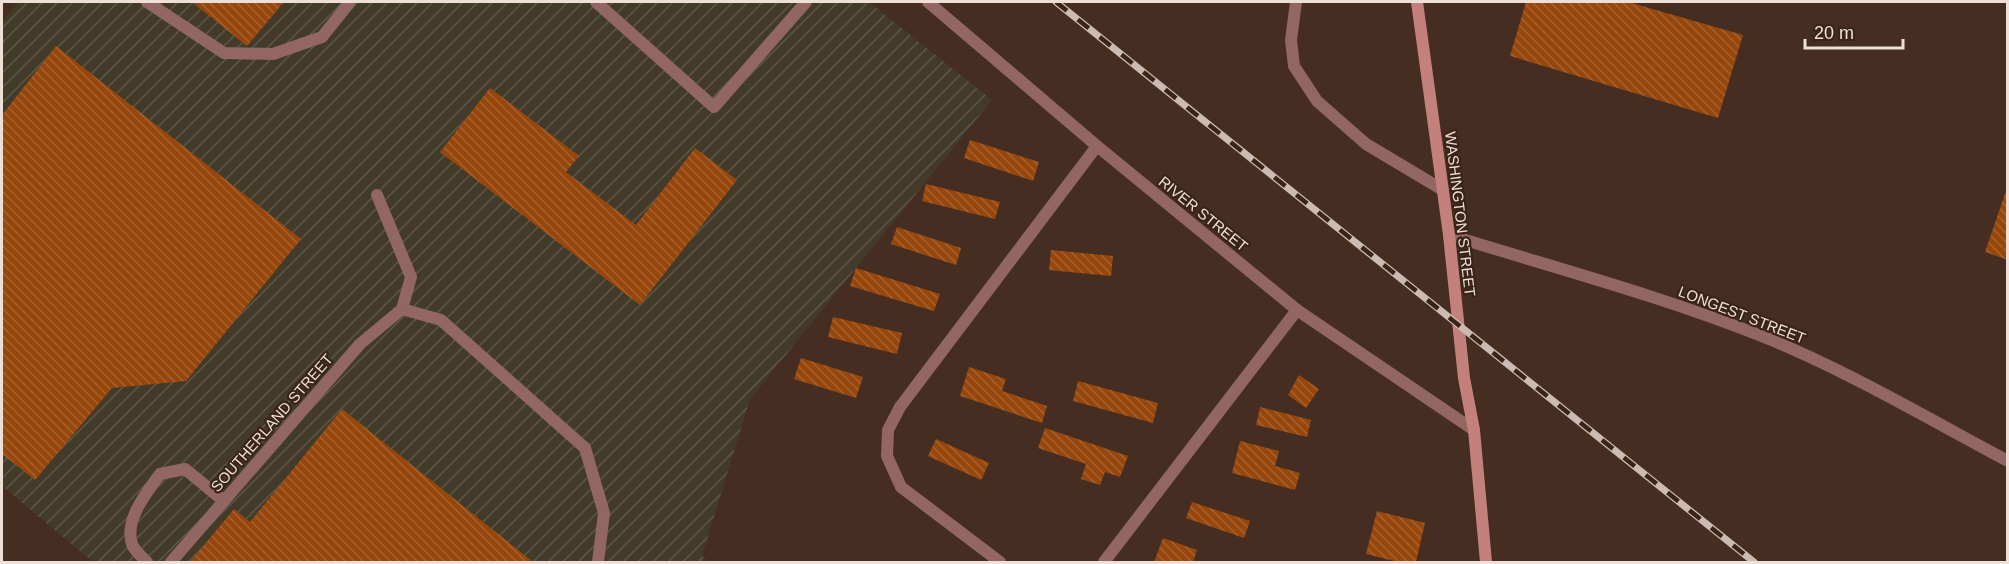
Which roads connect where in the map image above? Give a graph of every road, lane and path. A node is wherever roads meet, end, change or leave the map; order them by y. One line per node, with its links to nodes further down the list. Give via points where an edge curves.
1 (147, 2): 2 (street, via 224,53 273,54 322,37)
2 (350, 2)
3 (596, 2): 4 (street, via 714,107)
4 (806, 2)
5 (928, 2): 8 (street, RIVER STREET)
6 (1296, 2): 9 (street, via 1291,40 1294,66 1317,101 1366,144)
7 (1417, 2): 9 (street, WASHINGTON STREET)
8 (1097, 146): 13 (street, RIVER STREET); 20 (street, via 903,402 888,430 887,456 901,487)
9 (1443, 190): 11 (street, WASHINGTON STREET)
10 (377, 195): 12 (street, via 411,277)
11 (1449, 235): 14 (street, WASHINGTON STREET, via 1464,378); 15 (street, LONGEST STREET, via 1692,309 1771,340 1849,376)
12 (402, 309): 16 (street, SOUTHERLAND STREET, via 360,344); 19 (street, via 441,320 585,448 604,513)
13 (1297, 310): 14 (street, RIVER STREET); 21 (street)
14 (1474, 430): 22 (street, WASHINGTON STREET)
15 (2007, 461)
16 (224, 501): 17 (street, via 185,469 160,474 142,499 129,529 132,545); 18 (street, SOUTHERLAND STREET)
17 (147, 562)
18 (171, 562)
19 (598, 562)
20 (1000, 562)
21 (1104, 562)
22 (1486, 562)

